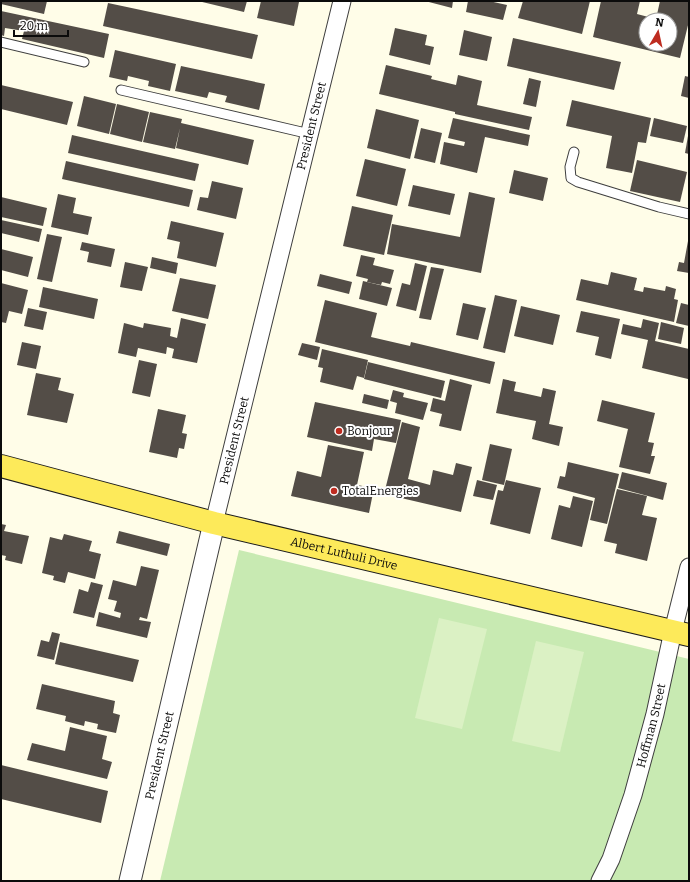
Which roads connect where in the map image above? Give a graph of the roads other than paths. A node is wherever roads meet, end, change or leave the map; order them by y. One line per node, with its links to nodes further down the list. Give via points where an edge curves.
1 (342, 1): 5 (street, President Street)
2 (1, 42): 3 (lane)
3 (84, 62)
4 (121, 90): 5 (lane)
5 (310, 134): 9 (street, President Street)
6 (574, 152): 7 (lane, via 570,167 571,178 578,182)
7 (689, 214)
8 (1, 466): 9 (main road, Albert Luthuli Drive)
9 (214, 523): 11 (main road, Albert Luthuli Drive); 12 (street, President Street)
10 (689, 567): 11 (street, Hoffman Street)
11 (681, 633): 13 (street, Hoffman Street, via 632,795 611,859)
12 (130, 881)
13 (600, 881)

